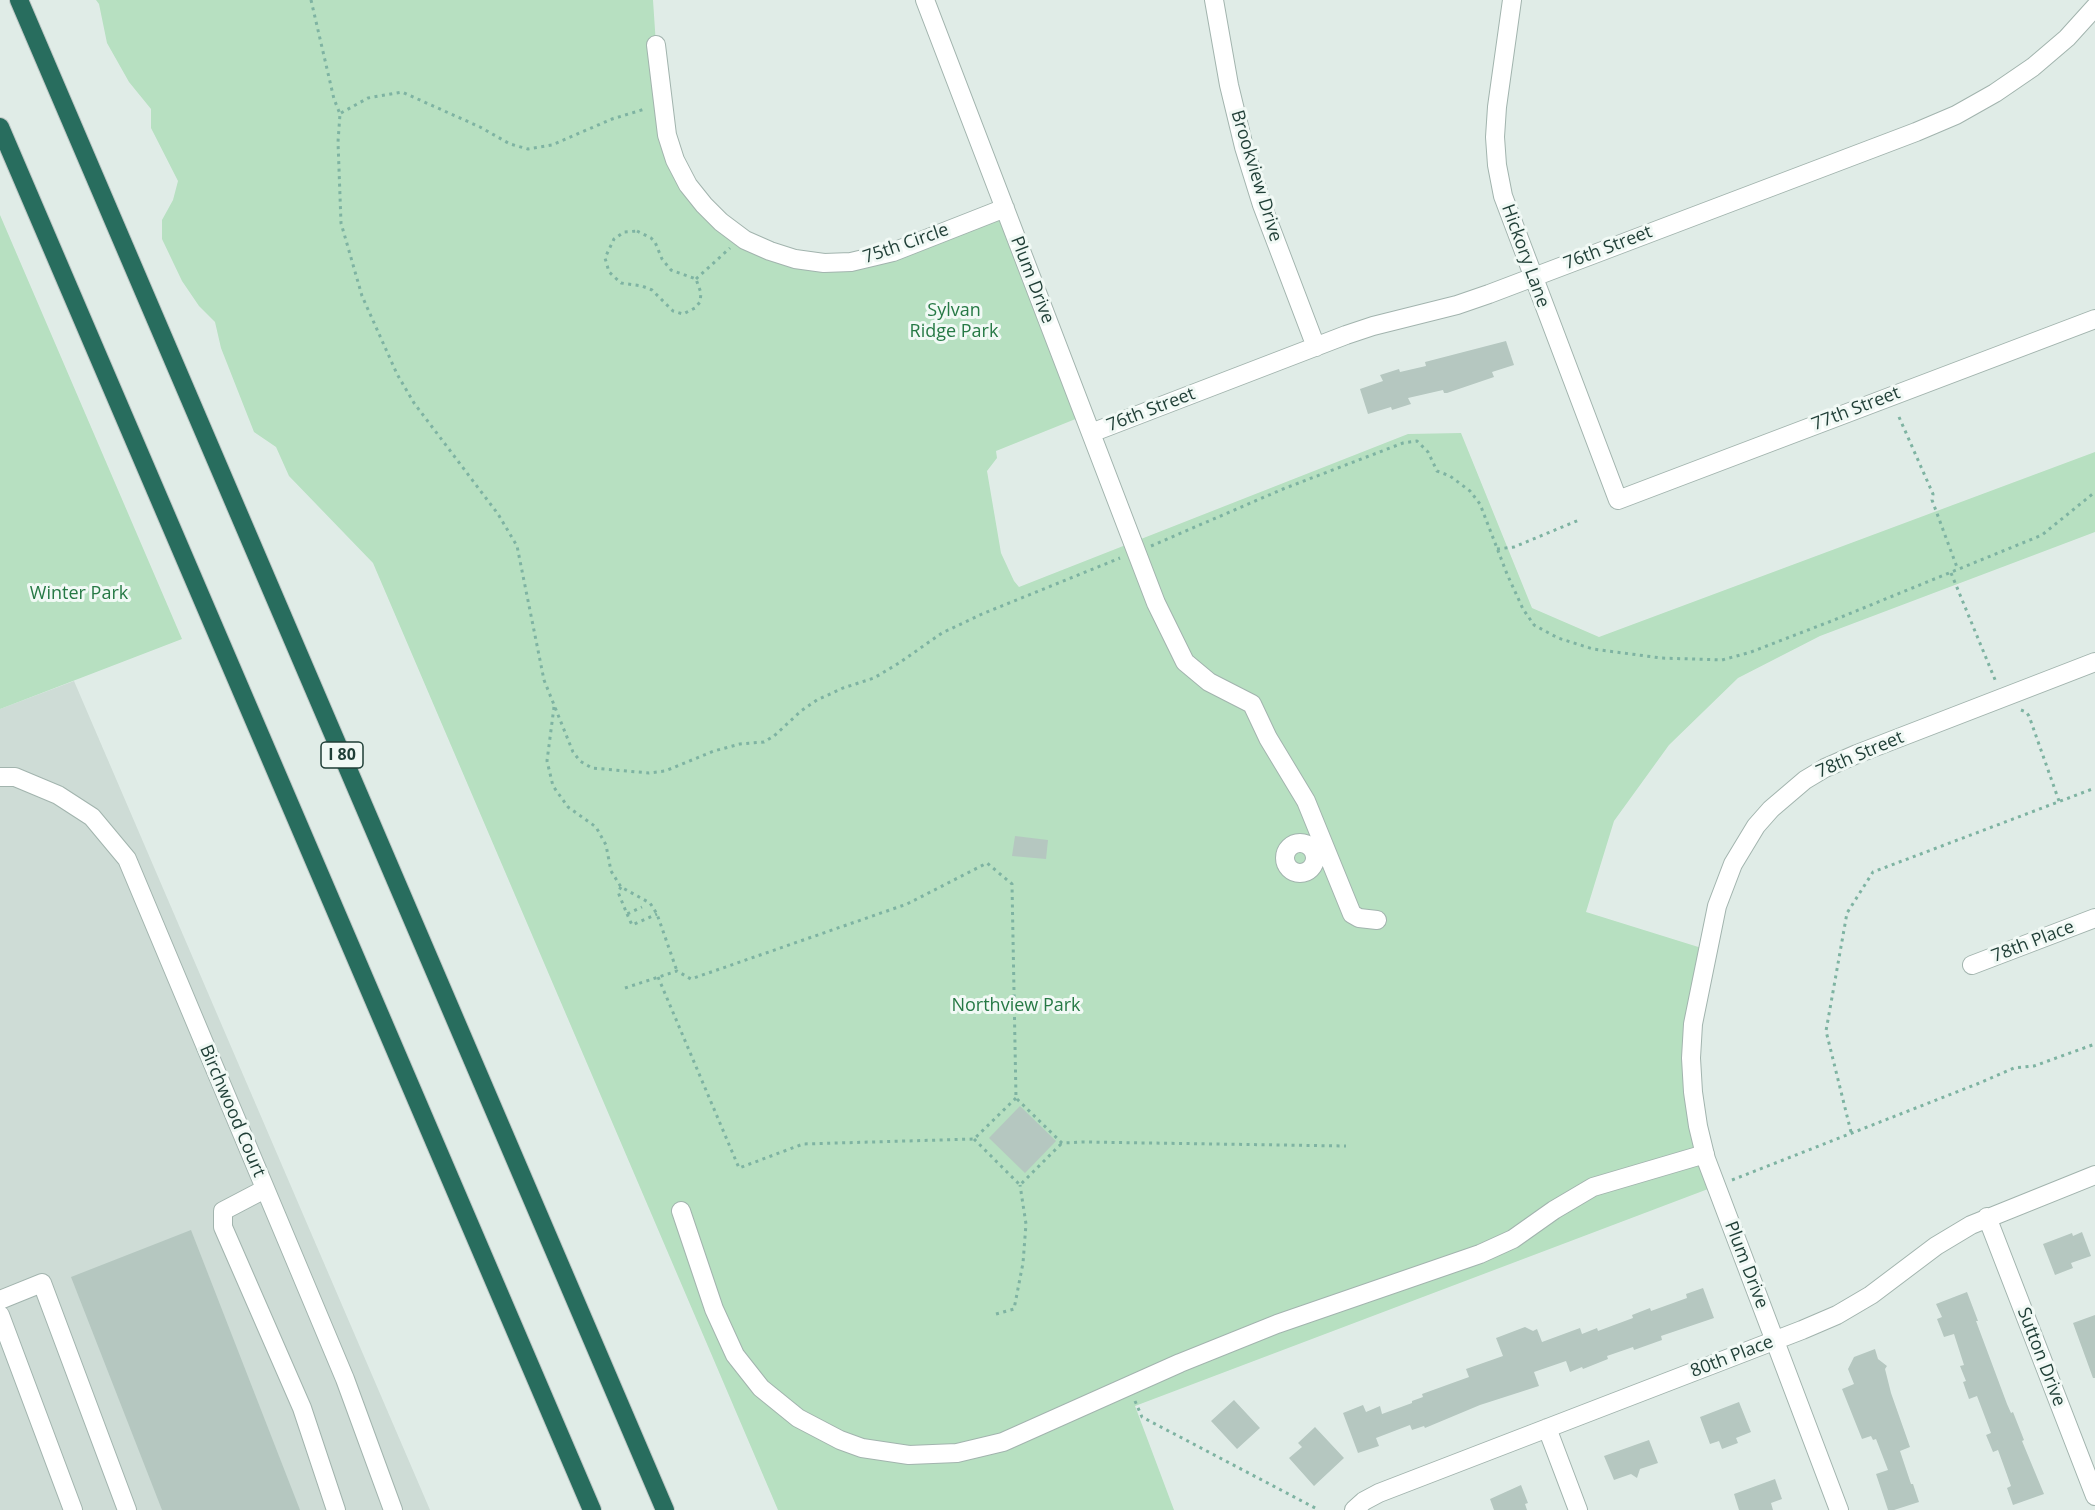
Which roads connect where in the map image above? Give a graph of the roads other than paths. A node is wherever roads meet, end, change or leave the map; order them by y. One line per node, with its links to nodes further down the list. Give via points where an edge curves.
1 (19, 0): 34 (highway, I 80)
2 (925, 0): 8 (street, Plum Drive)
3 (1214, 0): 11 (street, Brookview Drive, via 1244,147)
4 (1512, 0): 9 (street, Hickory Lane, via 1497,106 1497,165 1503,196)
5 (2095, 7): 9 (street, 76th Street, via 2067,38 2032,67 1956,115)
6 (656, 45): 8 (street, 75th Circle, via 667,135 688,185 721,222 770,251 824,263 851,262 893,252)
7 (0, 127): 33 (highway)
8 (1005, 208): 12 (street, Plum Drive)
9 (1533, 277): 11 (street, 76th Street, via 1456,305 1373,326); 13 (street, Hickory Lane)
10 (2095, 319): 13 (street, 77th Street)
11 (1316, 347): 12 (street, 76th Street)
12 (1091, 433): 17 (street, Plum Drive, via 1156,603 1185,662 1209,682 1252,704 1306,801 1319,851 1352,914)
13 (1618, 500)
14 (2095, 662): 19 (street, 78th Street, via 1825,768 1797,787 1756,826 1733,864 1717,906 1693,1024 1693,1092)
15 (0, 777): 21 (street, Birchwood Court, via 15,777 66,800 92,817 127,859)
16 (2095, 918): 18 (street, 78th Place)
17 (1377, 920)
18 (1972, 965)
19 (1705, 1154): 22 (street, via 1593,1186 1513,1239 1480,1254 1277,1324 1003,1442 957,1454 909,1455 862,1448 798,1418 761,1388 735,1355 714,1309); 26 (street, Plum Drive)
20 (2095, 1175): 23 (street, 80th Place)
21 (265, 1189): 31 (street, via 223,1211 223,1227 302,1408); 32 (street, Birchwood Court, via 345,1379)
22 (681, 1212)
23 (1988, 1217): 26 (street, 80th Place, via 1936,1246 1871,1295 1837,1315); 28 (street, Sutton Drive)
24 (0, 1300): 30 (street, via 42,1283)
25 (0, 1315): 29 (street)
26 (1775, 1341): 27 (street, 80th Place); 37 (street, Plum Drive)
27 (1547, 1428): 35 (street, 80th Place, via 1379,1492); 36 (street)
28 (2095, 1496)
29 (73, 1510)
30 (127, 1510)
31 (336, 1510)
32 (393, 1510)
33 (592, 1510)
34 (665, 1510)
35 (1354, 1510)
36 (1578, 1510)
37 (1839, 1510)

